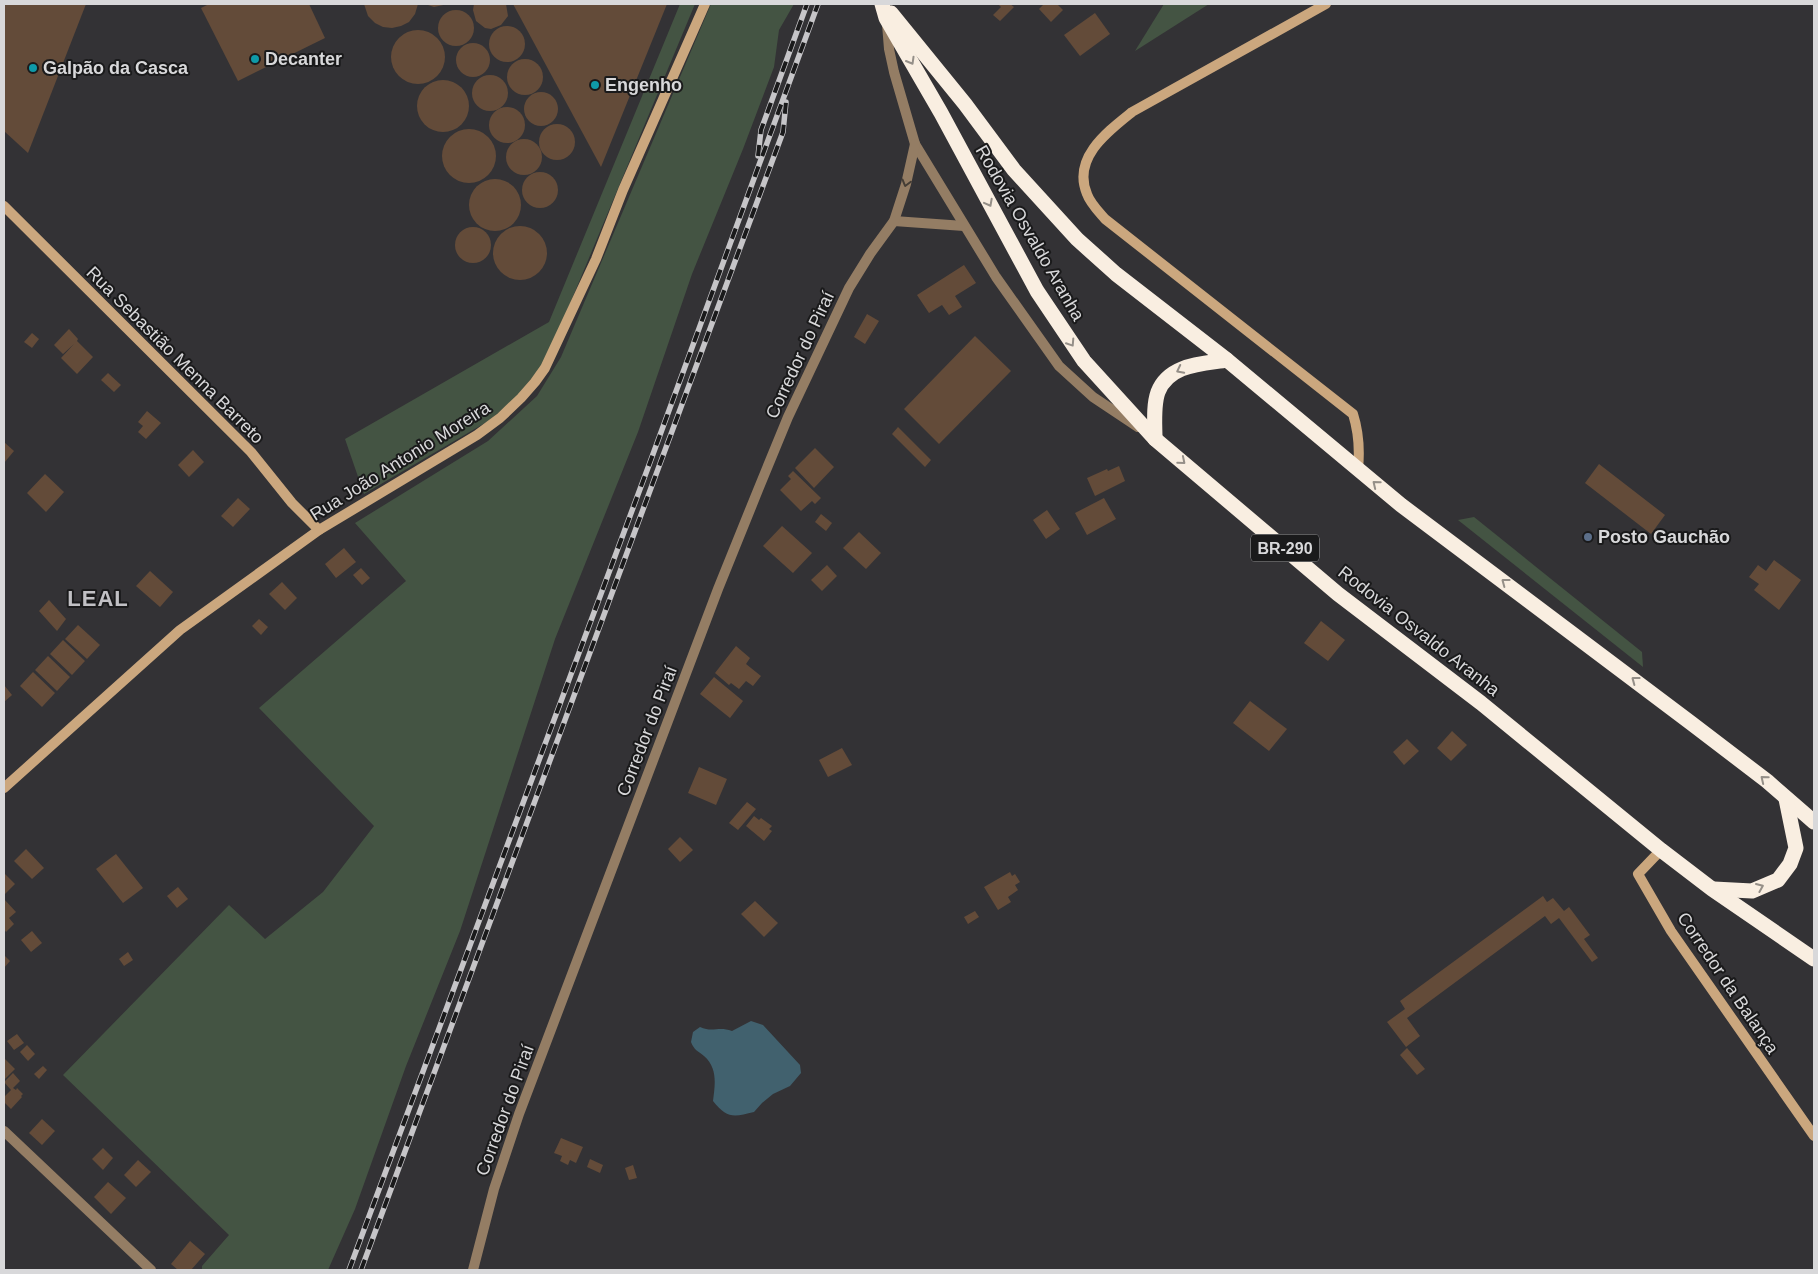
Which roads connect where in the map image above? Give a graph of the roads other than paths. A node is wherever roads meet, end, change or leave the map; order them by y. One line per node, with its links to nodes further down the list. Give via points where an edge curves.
1 (705, 4): 11 (main road, Rua João Antonio Moreira, via 596,259 555,349 535,382 500,418 477,435)
2 (1326, 4): 10 (main road, via 1132,112 1109,130 1090,152 1082,173 1087,195 1105,219 1353,414 1360,448)
3 (884, 9): 4 (street, via 891,57); 8 (highway, Rodovia Osvaldo Aranha, via 905,28 1014,170 1077,238 1116,274); 9 (highway, Rodovia Osvaldo Aranha / BR-290, one-way to 9, via 1037,290 1084,362)
4 (915, 144): 6 (street, Corredor do Piraí, one-way to 6); 7 (street)
5 (4, 206): 11 (main road, Rua Sebastião Menna Barreto, via 251,452 292,503)
6 (894, 221): 7 (street); 21 (street, Corredor do Piraí, via 849,288 788,417 736,544 519,1114)
7 (964, 226): 9 (street, via 1059,366 1093,397)
8 (1227, 360): 9 (highway, one-way to 9, via 1187,366 1167,377 1158,393); 10 (highway, Rodovia Osvaldo Aranha)
9 (1155, 439): 15 (highway, Rodovia Osvaldo Aranha / BR-290, one-way to 15, via 1338,594 1481,703)
10 (1358, 469): 13 (highway, Rodovia Osvaldo Aranha, one-way to 10, via 1767,781 1401,505)
11 (319, 530): 12 (main road, Rua João Antonio Moreira, via 180,630)
12 (4, 788)
13 (1786, 799): 14 (highway, Rodovia Osvaldo Aranha); 16 (highway, one-way to 13, via 1752,891 1778,880 1790,864 1796,848)
14 (1814, 822)
15 (1661, 850): 16 (highway, Rodovia Osvaldo Aranha / BR-290); 19 (main road, Corredor da Balança, via 1638,874 1671,931)
16 (1712, 889): 17 (highway, Rodovia Osvaldo Aranha / BR-290)
17 (1814, 959)
18 (4, 1131): 20 (street)
19 (1814, 1136)
20 (151, 1270)
21 (472, 1270)

